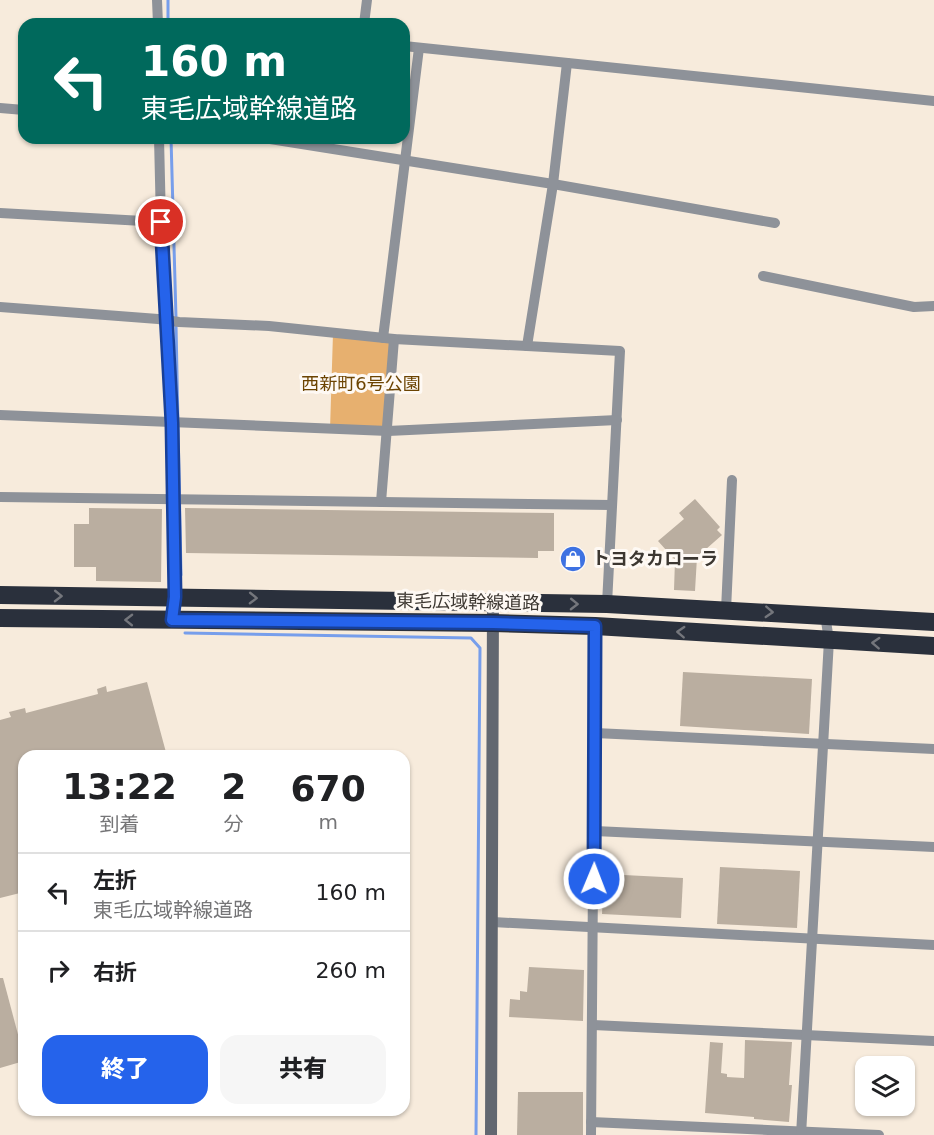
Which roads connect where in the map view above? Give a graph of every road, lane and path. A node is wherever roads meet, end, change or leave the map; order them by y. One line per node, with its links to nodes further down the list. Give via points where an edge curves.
1 (157, 0): 3 (street)
2 (367, 0): 4 (street)
3 (158, 18)
4 (365, 18)
5 (410, 47): 6 (street)
6 (419, 48): 7 (street); 11 (street)
7 (567, 63): 8 (street); 16 (street)
8 (934, 100)
9 (0, 108): 10 (street)
10 (18, 110)
11 (410, 120)
12 (159, 144): 18 (street)
13 (302, 144): 15 (street)
14 (407, 144): 15 (street)
15 (405, 160): 16 (street); 24 (street)
16 (553, 184): 19 (street); 25 (street)
17 (0, 213): 18 (street)
18 (161, 222): 23 (street)
19 (775, 223)
20 (763, 276): 21 (street, via 914,307)
21 (934, 306)
22 (0, 307): 23 (street)
23 (168, 320): 24 (street); 28 (street)
24 (389, 339): 25 (street); 29 (street)
25 (527, 346): 27 (street, via 620,351)
26 (0, 415): 28 (street)
27 (617, 420): 29 (street); 34 (street)
28 (172, 423): 29 (street); 32 (street)
29 (388, 430): 33 (street)
30 (732, 480): 39 (street)
31 (0, 497): 32 (street)
32 (173, 501): 33 (street); 36 (street)
33 (381, 502): 34 (street)
34 (612, 505): 38 (street)
35 (0, 596): 36 (highway, 東毛広域幹線道路, one-way to 36)
36 (175, 597): 37 (highway, 東毛広域幹線道路, one-way to 37); 42 (street)
37 (493, 602): 38 (highway, 東毛広域幹線道路, one-way to 38); 44 (street)
38 (607, 604): 39 (highway, 東毛広域幹線道路)
39 (726, 610): 40 (highway, 東毛広域幹線道路, one-way to 40)
40 (825, 615): 43 (highway, 東毛広域幹線道路); 46 (street)
41 (0, 618): 42 (highway, 東毛広域幹線道路, one-way to 41)
42 (172, 620): 44 (highway, 東毛広域幹線道路)
43 (934, 622)
44 (493, 623): 45 (highway, 東毛広域幹線道路); 54 (street)
45 (595, 626): 46 (highway, 東毛広域幹線道路, one-way to 45); 48 (street)
46 (828, 640): 47 (highway, 東毛広域幹線道路, one-way to 46); 49 (street)
47 (934, 646)
48 (595, 734): 49 (street); 51 (street)
49 (823, 743): 50 (street); 52 (street)
50 (934, 748)
51 (595, 831): 52 (street); 55 (street)
52 (817, 841): 53 (street); 56 (street)
53 (934, 847)
54 (493, 922): 55 (street); 63 (street)
55 (594, 927): 56 (street); 58 (street)
56 (812, 938): 57 (street); 59 (street)
57 (934, 945)
58 (592, 1025): 59 (street); 61 (street)
59 (806, 1035): 60 (street); 62 (street)
60 (934, 1041)
61 (591, 1122): 62 (street); 64 (street)
62 (801, 1133): 65 (street)
63 (491, 1135)
64 (591, 1135)
65 (879, 1135)

